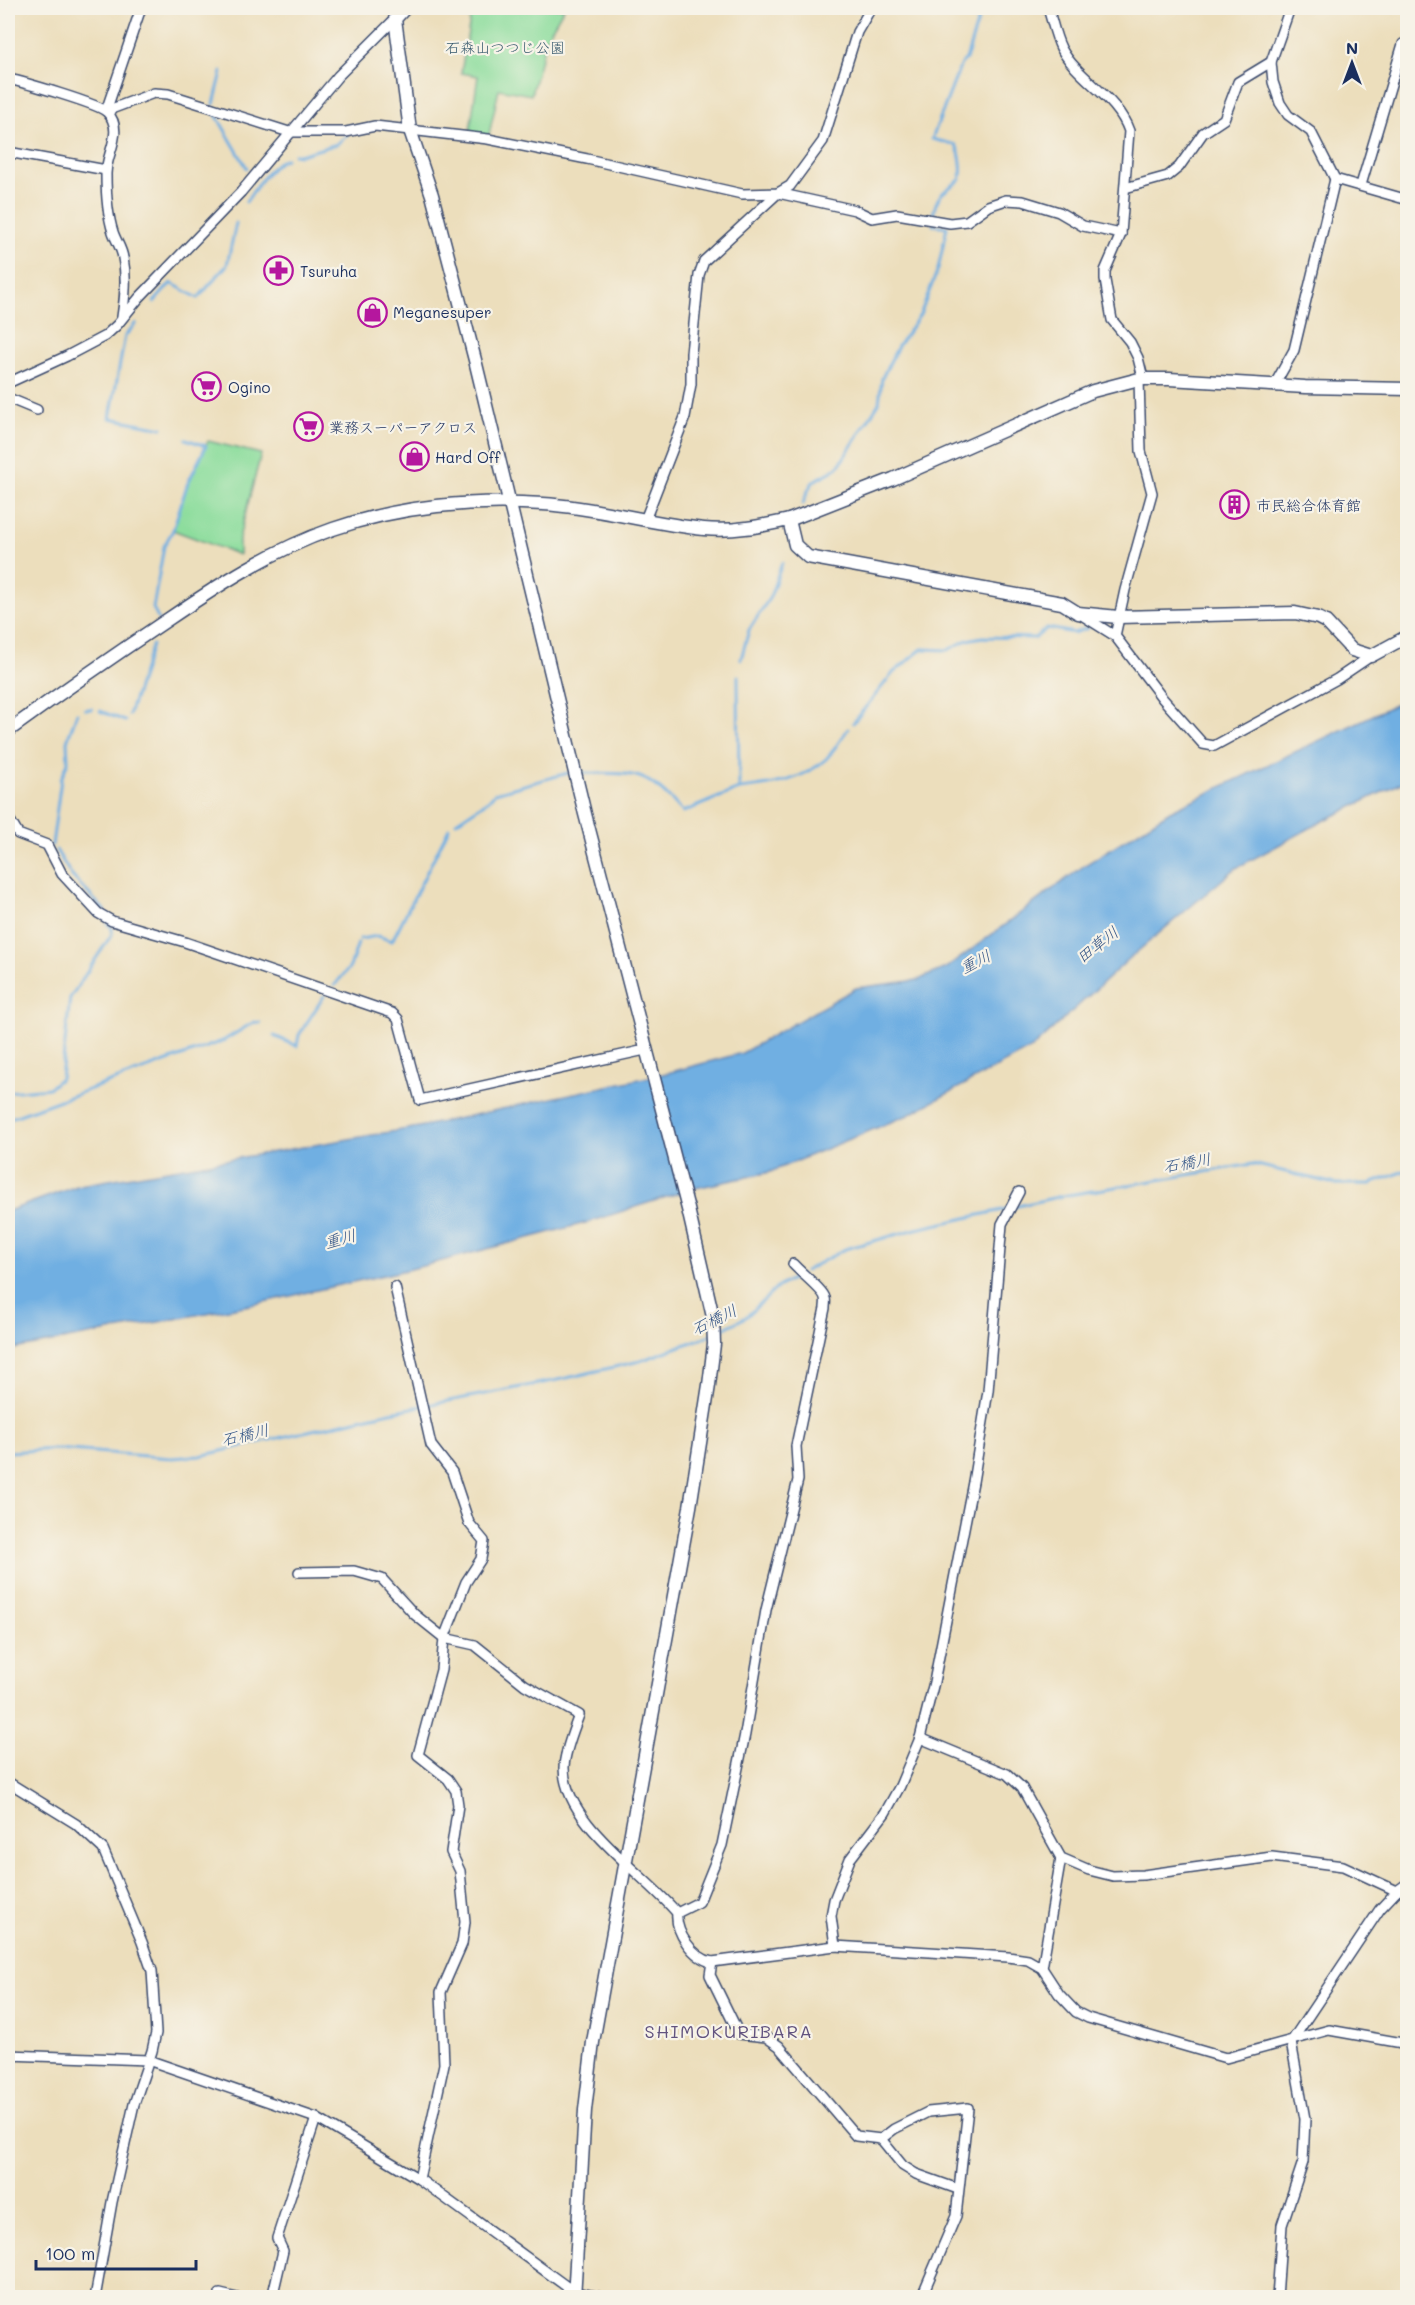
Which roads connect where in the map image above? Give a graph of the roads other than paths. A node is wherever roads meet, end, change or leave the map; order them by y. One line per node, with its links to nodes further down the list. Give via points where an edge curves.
1 (141, 8): 10 (street)
2 (405, 8): 6 (street)
3 (871, 8): 18 (street, via 857,32 823,141 790,186)
4 (1048, 8): 17 (street, via 1061,48 1124,116 1129,131)
5 (1290, 8): 8 (street)
6 (395, 19): 11 (street); 12 (street)
7 (1407, 45): 16 (street, via 1403,44)
8 (1271, 62): 15 (street, via 1280,103 1288,115 1311,132); 17 (street, via 1238,82 1224,119 1203,133 1179,167 1168,176)
9 (8, 79): 10 (street)
10 (106, 111): 12 (street, via 154,93 168,94); 14 (street, via 115,133)
11 (410, 130): 12 (street, via 375,126 346,132); 18 (street, via 488,139 741,194); 28 (street, via 432,195)
12 (289, 132): 21 (street, via 241,192)
13 (8, 152): 14 (street)
14 (106, 170): 21 (street, via 106,208 123,255 126,281)
15 (1335, 179): 16 (street); 24 (street, via 1294,350)
16 (1360, 185): 19 (street)
17 (1125, 188): 20 (street)
18 (778, 193): 20 (street, via 855,210 872,218 897,214 950,223 967,221 988,206 1006,200 1023,201 1059,212 1083,226); 29 (street, via 704,261 699,275 685,417)
19 (1407, 200)
20 (1121, 234): 22 (street, via 1105,280 1112,320 1138,358 1142,374)
21 (121, 319): 23 (street, via 105,336)
22 (1139, 379): 24 (street); 30 (street, via 1093,390 893,480); 32 (street, via 1141,451 1152,493)
23 (8, 383)
24 (1275, 384): 25 (street)
25 (1407, 389)
26 (8, 398): 27 (street)
27 (37, 410)
28 (509, 504): 29 (street, via 552,505); 36 (street, via 442,506 392,513 332,529 279,551 236,574 126,647); 38 (street)
29 (645, 520): 30 (street, via 706,530)
30 (789, 520): 31 (street, via 795,545 808,557 1062,603)
31 (1078, 613): 32 (street); 33 (street)
32 (1118, 616): 33 (street); 35 (street, via 1295,614 1326,622 1352,650)
33 (1115, 636): 35 (street, via 1203,744 1214,746 1337,679)
34 (1407, 636): 35 (street)
35 (1371, 656)
36 (8, 731)
37 (8, 817): 38 (street, via 18,834 47,845 62,874 98,913 112,921 392,1013 398,1018 420,1100)
38 (645, 1050): 47 (street, via 688,1209 713,1317 714,1344 690,1507)
39 (1018, 1192): 44 (street, via 1002,1224 987,1391 973,1482)
40 (793, 1264): 50 (street, via 825,1298 796,1446 798,1480 766,1610 722,1845 699,1902)
41 (395, 1287): 43 (street, via 431,1445 452,1472 469,1523 484,1541 481,1559 466,1582)
42 (299, 1572): 43 (street, via 354,1570 382,1579 414,1614)
43 (444, 1638): 47 (street, via 475,1645 525,1685 579,1714 564,1766 568,1792 585,1821); 60 (street, via 441,1670 418,1755 448,1779 456,1791 458,1805 451,1852 460,1870 465,1922 462,1944 441,1992 444,2064)
44 (920, 1738): 46 (street, via 1006,1774 1022,1788); 51 (street, via 885,1814 850,1859 832,1908)
45 (8, 1782): 57 (street, via 76,1824 103,1848 152,1971 156,2033)
46 (1061, 1858): 49 (street, via 1113,1876 1272,1857 1343,1866); 53 (street)
47 (626, 1864): 50 (street); 62 (street, via 593,2042)
48 (1407, 1884): 49 (street)
49 (1396, 1890): 54 (street)
50 (677, 1913): 52 (street, via 681,1936 704,1960)
51 (835, 1946): 52 (street); 53 (street, via 1008,1957 1028,1960)
52 (712, 1962): 59 (street, via 710,1975 739,2034 766,2037 779,2046 856,2136)
53 (1042, 1968): 54 (street, via 1059,1994 1076,2012 1088,2018 1226,2058)
54 (1291, 2042): 55 (street, via 1329,2030); 69 (street, via 1305,2119 1303,2162 1282,2225)
55 (1407, 2044)
56 (8, 2055): 57 (street)
57 (148, 2060): 58 (street); 63 (street, via 134,2103)
58 (316, 2118): 60 (street); 66 (street, via 277,2238 283,2251)
59 (881, 2139): 61 (street, via 903,2166); 61 (street, via 928,2112 968,2108)
60 (419, 2179): 62 (street)
61 (958, 2189): 68 (street, via 956,2216)
62 (574, 2295): 67 (street)
63 (95, 2298)
64 (220, 2298): 65 (street, via 220,2294)
65 (237, 2298)
66 (272, 2298)
67 (605, 2298)
68 (921, 2298)
69 (1277, 2298)

